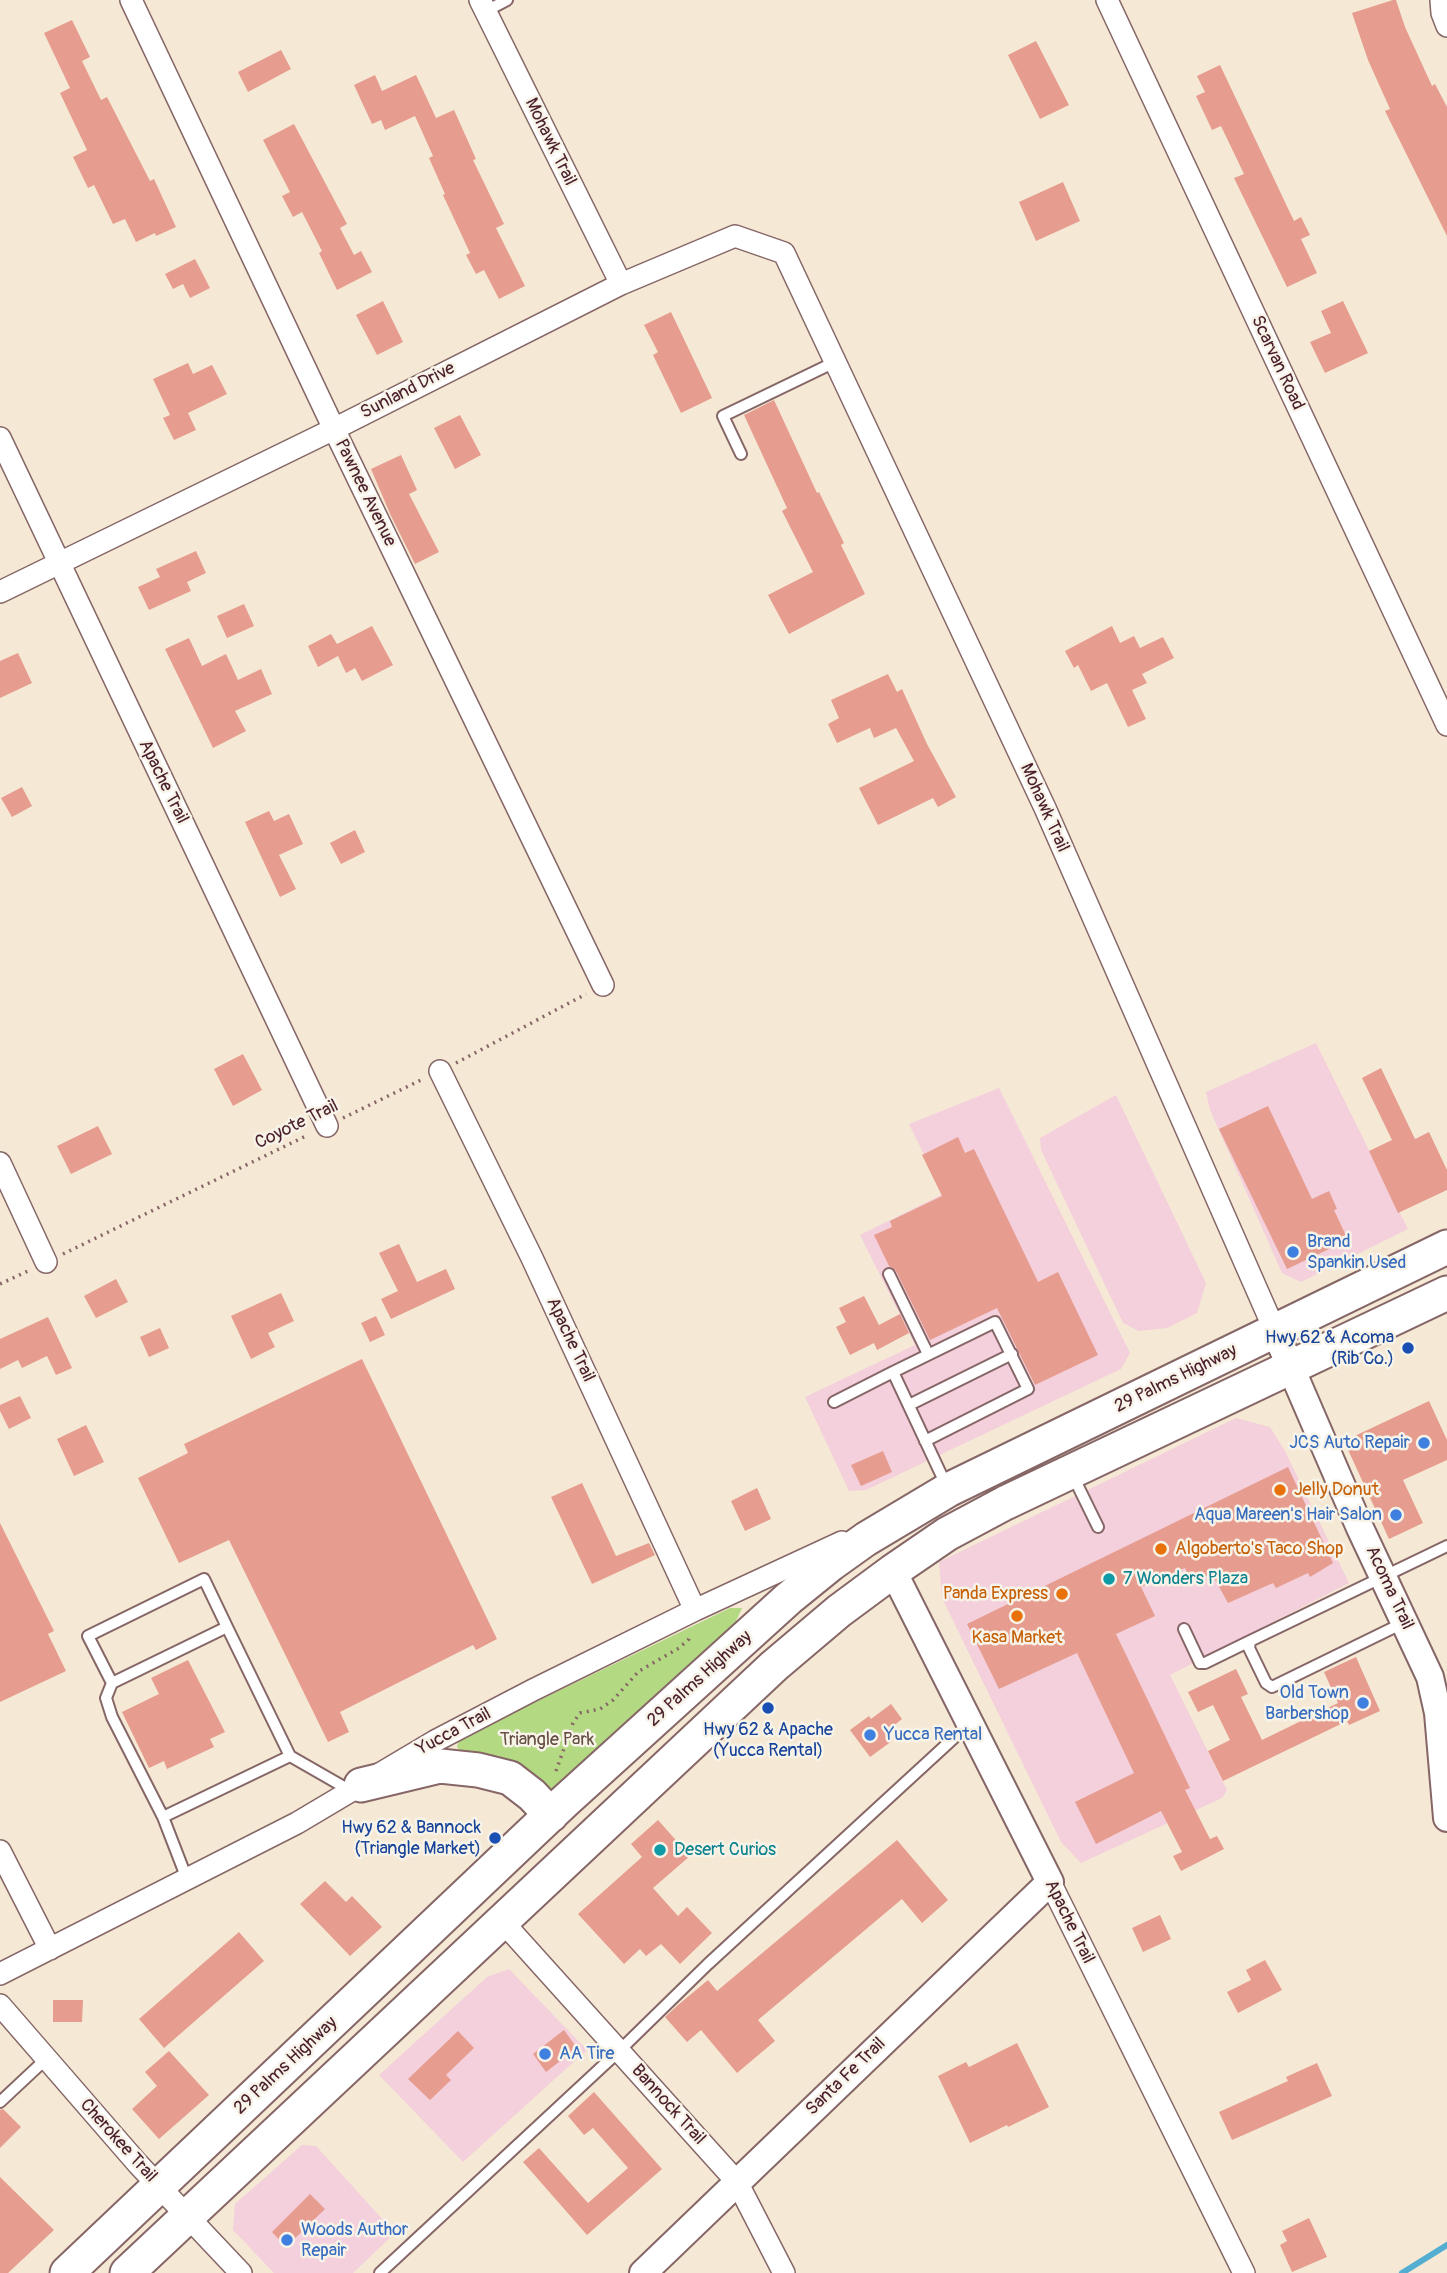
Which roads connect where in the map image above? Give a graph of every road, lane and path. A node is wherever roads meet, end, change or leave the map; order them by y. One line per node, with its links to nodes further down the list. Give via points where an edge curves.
1 (131, 0): 8 (street, Pawnee Avenue)
2 (508, 0): 4 (lane)
3 (1107, 0): 13 (street, Scarvan Road)
4 (483, 5): 6 (street, Mohawk Trail)
5 (784, 253): 6 (street, Sunland Drive, via 735,236); 7 (street, Mohawk Trail)
6 (621, 284): 8 (street, Sunland Drive)
7 (835, 362): 10 (lane, via 723,416); 23 (street, Mohawk Trail, via 1045,808)
8 (334, 429): 11 (street, Sunland Drive); 14 (street, Pawnee Avenue)
9 (0, 438): 11 (street, Apache Trail)
10 (741, 454)
11 (58, 563): 12 (street, Sunland Drive); 16 (street, Apache Trail)
12 (0, 592)
13 (1447, 725)
14 (603, 985): 15 (path, Coyote Trail)
15 (440, 1071): 16 (path, Coyote Trail); 38 (street, Apache Trail, via 532,1258)
16 (327, 1126): 19 (path, Coyote Trail)
17 (0, 1163): 19 (street)
18 (1447, 1247): 23 (main road, 29 Palms Highway)
19 (46, 1262): 21 (path, Coyote Trail)
20 (889, 1274): 24 (lane)
21 (0, 1284)
22 (1447, 1293): 26 (main road)
23 (1275, 1331): 26 (street, Mohawk Trail); 32 (main road, 29 Palms Highway)
24 (928, 1354): 25 (lane, via 995,1322); 27 (lane)
25 (1012, 1354): 29 (lane); 30 (lane, via 1028,1389)
26 (1292, 1367): 31 (main road); 37 (street, Acoma Trail)
27 (893, 1372): 28 (lane); 29 (lane)
28 (834, 1402)
29 (909, 1405): 30 (lane)
30 (925, 1441): 32 (lane)
31 (1070, 1471): 34 (lane); 36 (main road, via 947,1534)
32 (948, 1490): 33 (main road, 29 Palms Highway)
33 (916, 1507): 38 (street, Yucca Trail); 47 (main road, 29 Palms Highway, via 789,1598)
34 (1098, 1527)
35 (1447, 1546): 37 (lane)
36 (892, 1571): 44 (street, Apache Trail); 53 (main road, via 774,1666)
37 (1383, 1577): 39 (street, Acoma Trail); 42 (lane)
38 (689, 1613): 46 (street, Yucca Trail, via 435,1741); 47 (path, via 689,1639 639,1671 600,1709 580,1713)
39 (1405, 1622): 42 (lane, via 1272,1687 1249,1648); 49 (street, Acoma Trail, via 1430,1677 1438,1713)
40 (227, 1627): 43 (lane); 43 (lane, via 204,1579 88,1636); 45 (lane)
41 (1184, 1629): 42 (lane, via 1200,1663)
42 (1250, 1641)
43 (112, 1683): 48 (lane, via 106,1698 112,1717)
44 (970, 1724): 52 (street, Apache Trail); 57 (lane)
45 (290, 1756): 46 (lane); 48 (lane)
46 (356, 1788): 47 (main road, via 440,1766 510,1778); 51 (street, Yucca Trail)
47 (542, 1805): 61 (main road, 29 Palms Highway)
48 (163, 1817): 51 (lane)
49 (1447, 1818)
50 (0, 1851): 54 (street)
51 (187, 1879): 54 (street, Yucca Trail)
52 (1050, 1882): 60 (street, Santa Fe Trail); 69 (street, Apache Trail)
53 (502, 1921): 57 (street, Bannock Trail); 62 (main road)
54 (50, 1949): 55 (street, Yucca Trail)
55 (0, 1974)
56 (0, 2006): 58 (street, Cherokee Trail)
57 (619, 2051): 60 (street, Bannock Trail); 66 (lane)
58 (46, 2059): 59 (lane); 61 (street, Cherokee Trail)
59 (0, 2102)
60 (737, 2182): 67 (street, Santa Fe Trail); 68 (street, Bannock Trail)
61 (159, 2186): 62 (street, Cherokee Trail); 63 (main road, 29 Palms Highway)
62 (188, 2217): 64 (main road); 65 (street, Cherokee Trail)
63 (67, 2273)
64 (127, 2273)
65 (241, 2273)
66 (380, 2273)
67 (643, 2273)
68 (784, 2273)
69 (1244, 2273)

